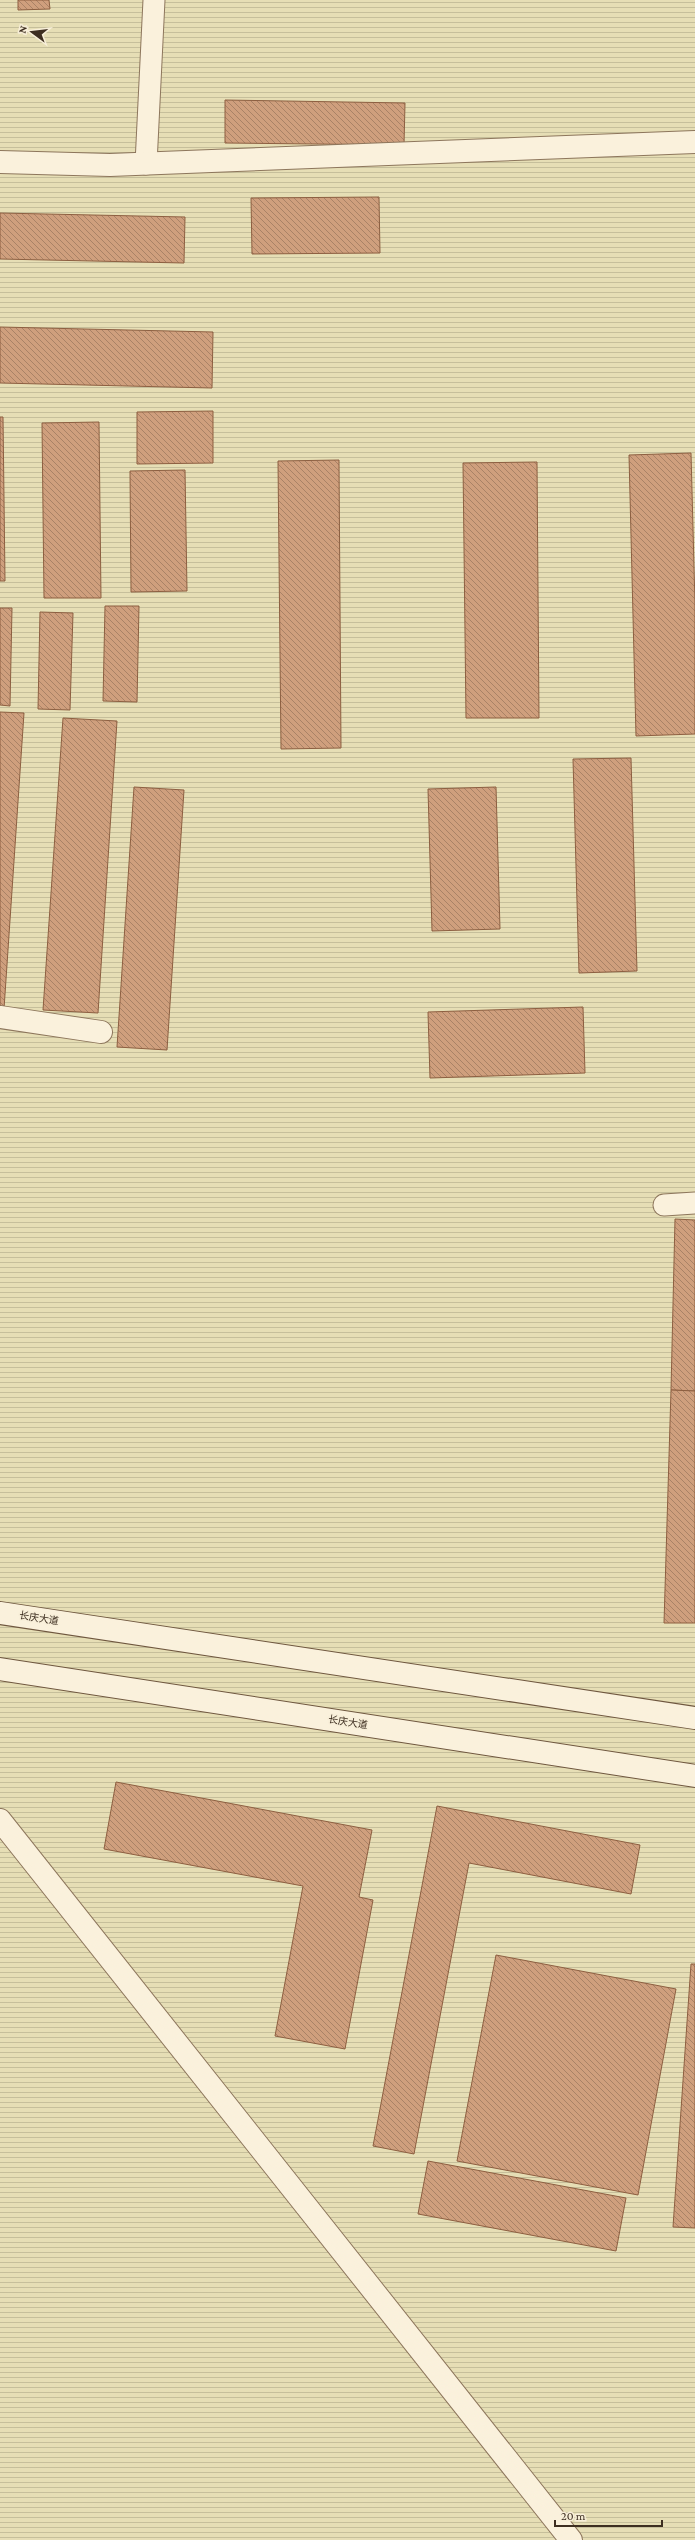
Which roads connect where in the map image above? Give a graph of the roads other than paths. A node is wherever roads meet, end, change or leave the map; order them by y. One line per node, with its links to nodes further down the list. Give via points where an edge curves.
1 (154, 0): 4 (lane)
2 (695, 142): 4 (street)
3 (0, 162): 4 (street)
4 (146, 164)
5 (0, 1017): 6 (street)
6 (101, 1032)
7 (695, 1203): 8 (lane)
8 (664, 1205)
9 (0, 1612): 11 (street, 长庆大道)
10 (0, 1669): 12 (street, 长庆大道)
11 (695, 1718)
12 (695, 1776)
13 (0, 1820): 14 (street)
14 (571, 2540)

